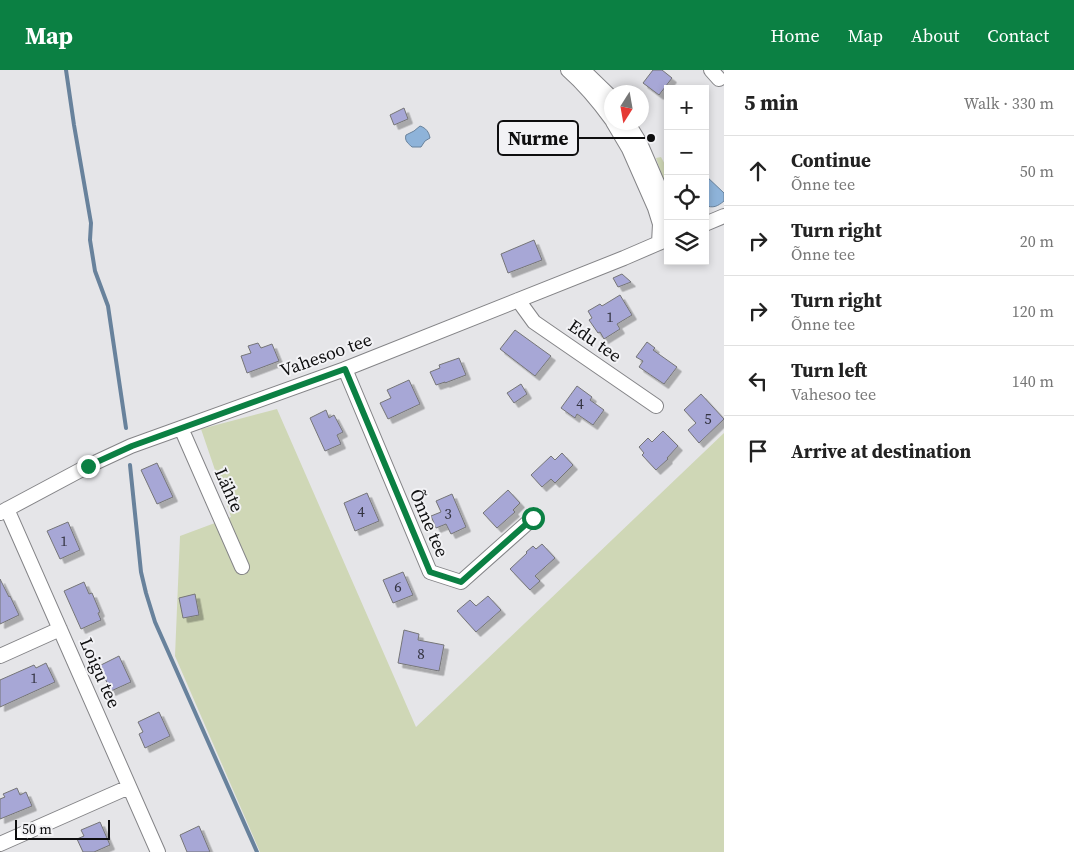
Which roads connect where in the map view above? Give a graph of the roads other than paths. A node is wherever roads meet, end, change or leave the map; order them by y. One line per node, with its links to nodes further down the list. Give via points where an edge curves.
1 (568, 70): 4 (street)
2 (583, 70): 3 (street)
3 (604, 90)
4 (604, 110)
5 (617, 130): 10 (street, via 655,208)
6 (632, 130): 7 (street)
7 (664, 199)
8 (724, 216): 9 (street)
9 (709, 222)
10 (663, 241): 11 (street, Vahesoo tee)
11 (518, 300): 12 (street, Vahesoo tee); 13 (street, Edu tee, via 534,322)
12 (345, 369): 14 (street, Vahesoo tee); 16 (street, Õnne tee, via 430,572 461,582)
13 (656, 406)
14 (181, 428): 15 (street, Vahesoo tee, via 88,466); 17 (street, Lähte)
15 (4, 511): 18 (street, Loigu tee)
16 (533, 518)
17 (242, 567)
18 (60, 629): 19 (street); 20 (street, Loigu tee)
19 (0, 656)
20 (129, 786): 21 (street); 22 (street, Loigu tee)
21 (0, 844)
22 (158, 852)

